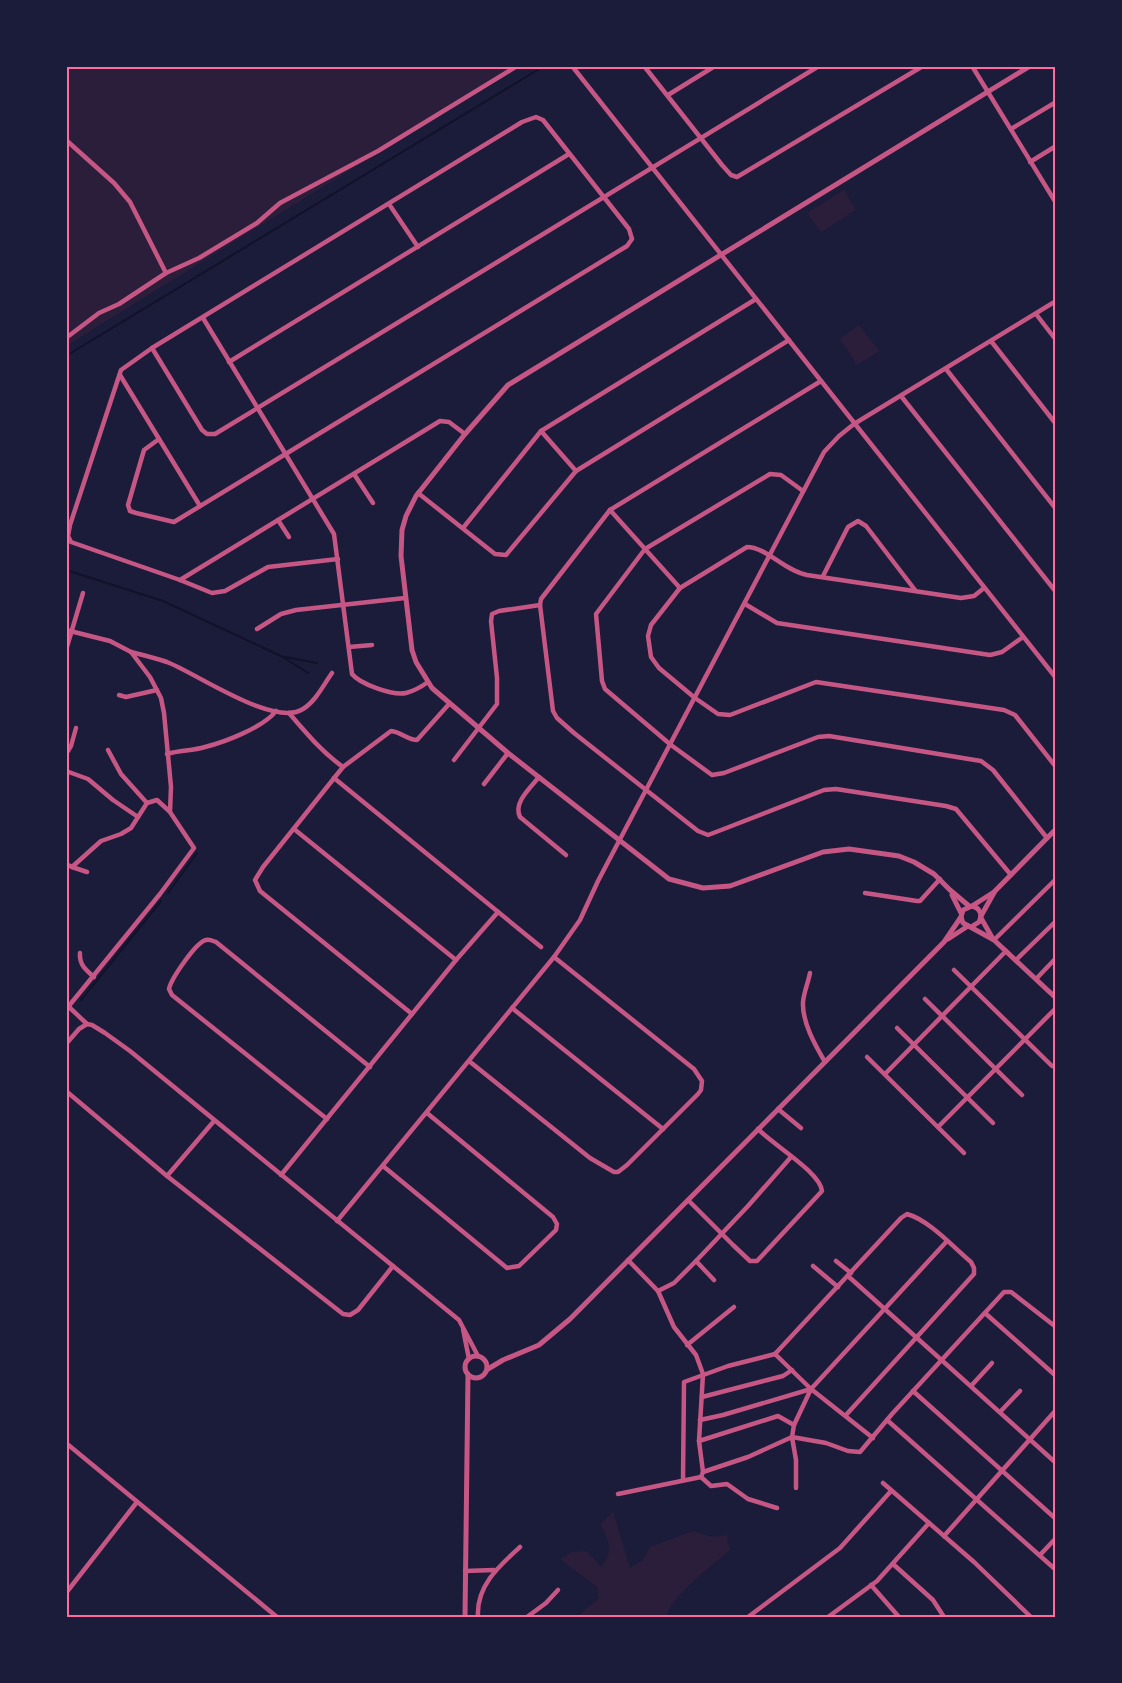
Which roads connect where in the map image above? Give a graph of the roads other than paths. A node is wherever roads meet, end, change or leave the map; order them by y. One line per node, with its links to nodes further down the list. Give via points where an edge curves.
1 (518, 66): 26 (street, via 378,151 280,203 257,223 199,258)
2 (572, 66): 18 (street)
3 (644, 66): 10 (street)
4 (716, 66): 10 (street)
5 (819, 66): 13 (street)
6 (923, 66): 13 (street, via 741,176 731,175)
7 (972, 66): 9 (street)
8 (1030, 66): 9 (street)
9 (987, 92): 12 (street); 25 (street)
10 (668, 95): 13 (street)
11 (1056, 102): 12 (street)
12 (1011, 129): 17 (street)
13 (701, 139): 18 (street)
14 (66, 140): 26 (street, via 130,202)
15 (1056, 146): 17 (street)
16 (569, 154): 21 (street); 23 (street, via 543,120 531,118); 24 (street)
17 (1030, 162): 20 (street)
18 (653, 168): 21 (street); 25 (street)
19 (1056, 190): 20 (street)
20 (1050, 193): 22 (street)
21 (604, 197): 41 (street); 47 (street, via 633,236 627,246)
22 (1056, 203)
23 (389, 204): 24 (street); 30 (street)
24 (418, 247): 36 (street)
25 (721, 254): 27 (street); 45 (street, via 508,385)
26 (166, 273): 31 (street, via 119,304 99,312)
27 (756, 299): 32 (street); 44 (street)
28 (1056, 301): 29 (street)
29 (1036, 314): 33 (street); 34 (street)
30 (203, 318): 35 (street); 36 (street)
31 (66, 338)
32 (789, 340): 39 (street); 48 (street)
33 (1056, 340)
34 (991, 341): 37 (street); 43 (street)
35 (152, 348): 38 (street); 41 (street, via 205,433 215,434)
36 (229, 362): 41 (street)
37 (946, 369): 40 (street); 55 (street)
38 (119, 374): 46 (street); 64 (street, via 70,525 69,540)
39 (821, 381): 42 (street); 56 (street)
40 (901, 396): 42 (street); 69 (street)
41 (258, 408): 47 (street)
42 (854, 424): 50 (street, via 824,452); 66 (street)
43 (1056, 424)
44 (541, 431): 48 (street); 58 (street)
45 (465, 434): 49 (street, via 449,422 440,421); 51 (street)
46 (159, 439): 54 (street); 54 (street, via 144,450 129,508 170,522)
47 (286, 454): 52 (street); 54 (street)
48 (576, 471): 58 (street, via 506,555 495,554)
49 (354, 474): 52 (street); 53 (street)
50 (803, 490): 60 (street, via 781,475 770,474); 61 (street)
51 (418, 493): 58 (street); 70 (street, via 406,516 401,540)
52 (312, 498): 57 (street); 62 (street, via 334,534)
53 (373, 503)
54 (200, 506)
55 (1056, 508)
56 (610, 510): 60 (street); 73 (street, via 544,594)
57 (278, 520): 59 (street); 64 (street)
58 (463, 528)
59 (289, 537)
60 (645, 549): 65 (street); 92 (street, via 596,614 602,681 608,693)
61 (769, 556): 63 (street, via 796,573); 65 (street, via 747,548); 72 (street)
62 (338, 559): 64 (street, via 268,567 221,593); 71 (street)
63 (823, 576): 67 (street); 67 (street, via 848,527 858,521)
64 (180, 580)
65 (680, 588): 86 (street, via 651,625 648,636 653,662)
66 (984, 588): 67 (street, via 966,598); 76 (street)
67 (915, 590)
68 (82, 592): 75 (street)
69 (1056, 592)
70 (405, 598): 71 (street); 83 (street, via 412,650)
71 (343, 604): 74 (street, via 281,614); 78 (street)
72 (745, 604): 76 (street, via 777,623 990,655 1002,652); 86 (street)
73 (540, 605): 91 (street, via 492,614 498,700); 104 (street, via 555,715)
74 (257, 629)
75 (69, 631): 79 (street); 80 (street, via 110,641)
76 (1023, 637): 82 (street)
77 (372, 645): 78 (street)
78 (349, 647): 83 (street, via 352,674 357,681 397,693)
79 (66, 650)
80 (131, 652): 84 (street); 88 (street, via 166,662 252,705)
81 (332, 673): 89 (street, via 308,705)
82 (1056, 678)
83 (428, 682): 87 (street)
84 (157, 690): 85 (street, via 126,698); 96 (street, via 164,713)
85 (119, 695)
86 (695, 699): 92 (street); 99 (street, via 726,716 816,682 1004,710 1015,715)
87 (449, 704): 91 (street); 98 (street, via 417,740 391,731)
88 (276, 711): 89 (street); 96 (street, via 270,719 246,732 204,747)
89 (289, 713): 98 (street)
90 (76, 728): 95 (street)
91 (479, 729): 94 (street); 97 (street)
92 (671, 745): 104 (street); 110 (street, via 707,773 717,776 824,736 974,758 993,770)
93 (108, 750): 105 (street, via 121,774)
94 (508, 753): 101 (street); 103 (street)
95 (66, 754)
96 (167, 754): 106 (street)
97 (454, 760)
98 (343, 767): 102 (street)
99 (1056, 767)
100 (66, 771): 107 (street, via 88,779)
101 (539, 777): 111 (street); 112 (street, via 517,812)
102 (334, 778): 108 (street); 122 (street)
103 (484, 784)
104 (647, 791): 111 (street); 115 (street, via 698,831 708,834 830,789 946,806 961,814)
105 (147, 803): 106 (street, via 157,800); 107 (street)
106 (170, 812): 138 (street, via 194,848)
107 (138, 817): 113 (street, via 126,832 101,841)
108 (294, 829): 134 (street); 146 (street, via 256,877 260,891)
109 (1056, 829): 110 (street)
110 (1047, 838): 115 (street)
111 (619, 842): 116 (street, via 669,879 703,888 741,884 816,854 849,849 899,856); 132 (street, via 580,920)
112 (566, 855)
113 (69, 865): 114 (street)
114 (87, 872)
115 (1011, 876): 119 (street)
116 (940, 879): 118 (street); 120 (street, via 917,902)
117 (1056, 879): 127 (street)
118 (950, 890): 121 (street); 123 (street)
119 (995, 891): 121 (street); 124 (street)
120 (865, 893)
121 (971, 906): 123 (street); 124 (street, via 979,910)
122 (498, 912): 129 (street); 134 (street)
123 (961, 915): 126 (street); 128 (street)
124 (981, 917): 126 (street, via 977,925); 127 (street)
125 (1056, 921): 135 (street)
126 (969, 927): 127 (street); 128 (street)
127 (994, 940): 130 (street)
128 (944, 942): 155 (street)
129 (542, 947)
130 (1006, 951): 135 (street); 140 (street)
131 (80, 954): 138 (street, via 82,966)
132 (554, 957): 144 (street); 170 (street, via 701,1078 701,1090)
133 (1056, 958): 139 (street)
134 (456, 960): 146 (street)
135 (1016, 960): 139 (street)
136 (954, 970): 140 (street)
137 (810, 973): 155 (street, via 804,1013)
138 (94, 977): 143 (street)
139 (1036, 978): 141 (street)
140 (972, 987): 147 (street); 150 (street)
141 (1056, 998)
142 (925, 999): 147 (street)
143 (67, 1008): 148 (street)
144 (512, 1008): 154 (street); 170 (street)
145 (1056, 1008): 150 (street)
146 (412, 1014): 157 (street)
147 (942, 1016): 152 (street); 158 (street)
148 (87, 1024): 151 (street); 166 (street, via 130,1051)
149 (897, 1028): 152 (street)
150 (1024, 1038): 156 (street); 158 (street)
151 (66, 1044)
152 (913, 1045): 159 (street); 162 (street)
153 (867, 1057): 159 (street)
154 (469, 1061): 164 (street); 170 (street, via 610,1171 624,1169)
155 (825, 1062): 163 (street)
156 (1052, 1066)
157 (370, 1067): 165 (street); 165 (street, via 216,942 204,941 192,953 171,981 172,995)
158 (995, 1068): 161 (street); 162 (street)
159 (885, 1074): 168 (street)
160 (66, 1091): 176 (street)
161 (1022, 1095)
162 (966, 1097): 167 (street); 168 (street)
163 (778, 1109): 169 (street); 171 (street)
164 (427, 1113): 174 (street); 174 (street, via 553,1217 556,1230 519,1266 507,1268)
165 (327, 1119): 175 (street)
166 (214, 1121): 175 (street); 176 (street)
167 (993, 1123)
168 (938, 1127): 172 (street)
169 (801, 1128)
170 (663, 1129)
171 (758, 1129): 173 (street); 177 (street)
172 (964, 1153)
173 (791, 1157): 179 (street); 179 (street, via 812,1173 822,1187 807,1208 754,1262)
174 (383, 1166): 178 (street)
175 (281, 1175): 178 (street)
176 (167, 1176): 184 (street, via 343,1314 358,1310)
177 (688, 1200): 179 (street); 181 (street)
178 (337, 1221): 184 (street)
179 (721, 1234): 182 (street)
180 (947, 1241): 186 (street, via 907,1214); 191 (street); 195 (street, via 971,1262 974,1274)
181 (628, 1260): 189 (street); 201 (street, via 547,1340)
182 (696, 1261): 187 (street); 189 (street, via 674,1283)
183 (836, 1261): 186 (street)
184 (393, 1266): 193 (street)
185 (813, 1266): 188 (street)
186 (850, 1275): 188 (street); 191 (street)
187 (714, 1280)
188 (838, 1287): 197 (street)
189 (658, 1291): 196 (street, via 672,1324)
190 (734, 1306): 196 (street)
191 (886, 1309): 195 (street); 210 (street)
192 (985, 1313): 194 (street, via 1004,1292 1011,1292); 200 (street); 207 (street)
193 (462, 1324): 198 (street); 199 (street)
194 (1056, 1327)
195 (917, 1338): 200 (street); 217 (street)
196 (687, 1344): 206 (street)
197 (775, 1354): 204 (street); 206 (street)
198 (481, 1357): 199 (street); 201 (street); 203 (street)
199 (469, 1359): 205 (street, via 465,1367)
200 (942, 1359): 209 (street); 211 (street)
201 (502, 1360): 203 (street)
202 (992, 1363): 209 (street)
203 (488, 1369): 208 (street)
204 (792, 1370): 210 (street); 214 (street, via 783,1376)
205 (468, 1374): 208 (street); 213 (street)
206 (703, 1374): 214 (street); 229 (street, via 684,1383)
207 (1056, 1376)
208 (477, 1378): 213 (street)
209 (971, 1386): 216 (street)
210 (811, 1389): 217 (street); 218 (street); 220 (street)
211 (914, 1391): 219 (street); 227 (street)
212 (1020, 1391): 216 (street)
213 (468, 1394): 246 (street)
214 (702, 1397): 218 (street)
215 (1056, 1410): 223 (street)
216 (1000, 1412): 223 (street)
217 (846, 1415): 222 (street)
218 (700, 1420): 224 (street)
219 (887, 1420): 222 (street); 234 (street)
220 (794, 1425): 221 (street); 224 (street, via 777,1416)
221 (792, 1437): 222 (street, via 860,1452); 228 (street); 231 (street)
222 (873, 1438)
223 (1030, 1439): 226 (street); 227 (street)
224 (699, 1441): 228 (street)
225 (66, 1443): 235 (street)
226 (1056, 1463)
227 (1002, 1469): 234 (street); 237 (street)
228 (702, 1475): 229 (street); 236 (street, via 711,1486 727,1484 748,1499)
229 (683, 1480): 233 (street)
230 (883, 1483): 232 (street)
231 (796, 1488)
232 (891, 1491): 238 (street); 256 (street, via 840,1548)
233 (618, 1494)
234 (976, 1498): 239 (street); 242 (street)
235 (137, 1502): 249 (street); 252 (street)
236 (777, 1508)
237 (1056, 1519)
238 (929, 1523): 239 (street); 243 (street)
239 (944, 1536): 251 (street)
240 (1056, 1538): 242 (street)
241 (520, 1547): 244 (street)
242 (1040, 1555): 245 (street)
243 (893, 1564): 247 (street); 260 (street, via 933,1600)
244 (494, 1570): 246 (street); 254 (street, via 479,1599)
245 (1056, 1570)
246 (465, 1571): 253 (street)
247 (871, 1585): 250 (street); 259 (street)
248 (558, 1590): 255 (street)
249 (66, 1593)
250 (836, 1611): 257 (street); 258 (street)
251 (1029, 1616)
252 (277, 1617)
253 (465, 1617)
254 (478, 1617)
255 (528, 1617)
256 (748, 1617)
257 (828, 1617)
258 (840, 1617)
259 (899, 1617)
260 (944, 1617)

